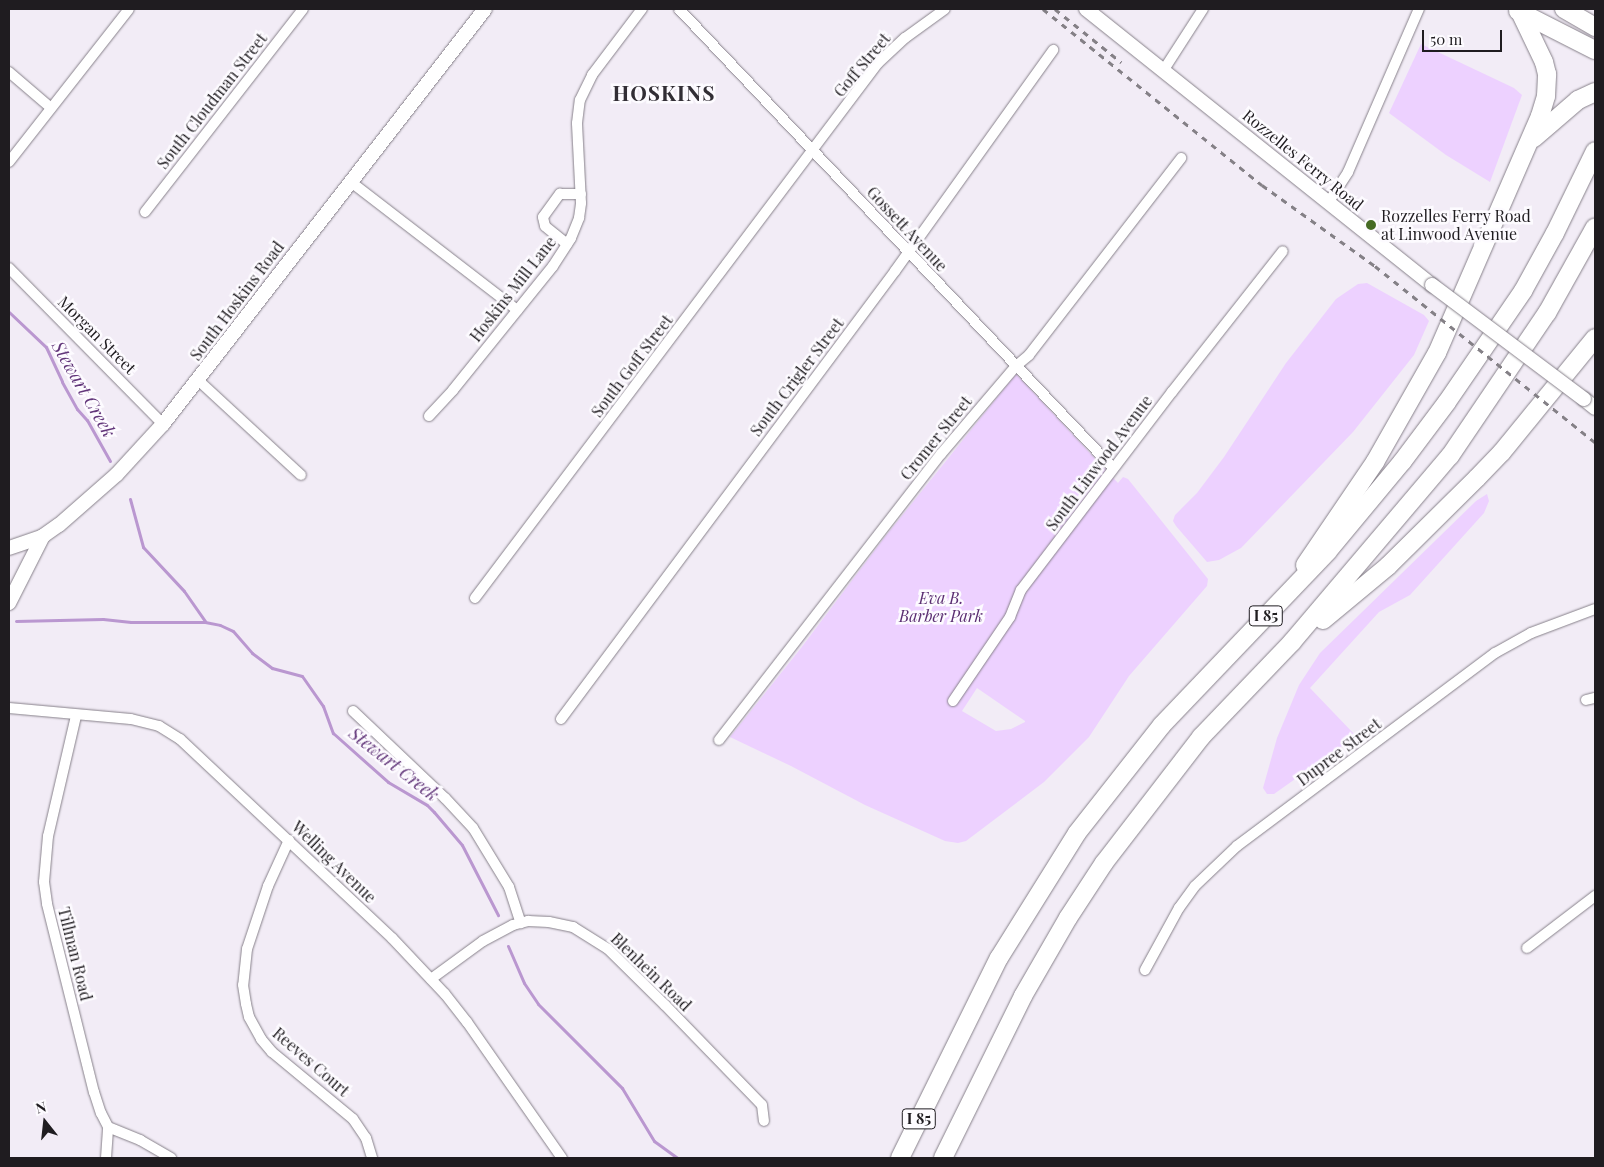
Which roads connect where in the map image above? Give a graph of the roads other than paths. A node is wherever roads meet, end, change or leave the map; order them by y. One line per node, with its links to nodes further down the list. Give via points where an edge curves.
1 (129, 9): 18 (street)
2 (303, 9): 27 (street, South Cloudman Street)
3 (485, 9): 24 (street, South Hoskins Road)
4 (642, 9): 25 (street, Hoskins Mill Lane, via 592,75 580,100 577,123)
5 (679, 9): 20 (street, Gossett Avenue)
6 (945, 9): 20 (street, Goff Street, via 891,49)
7 (1086, 9): 15 (street, Rozzelles Ferry Road)
8 (1203, 9): 15 (street)
9 (1419, 9): 26 (street, via 1348,172)
10 (1564, 9): 12 (highway)
11 (1517, 10): 14 (highway); 19 (highway, via 1542,52 1547,74 1546,96)
12 (1595, 27)
13 (1053, 50): 30 (street, South Crigler Street)
14 (1595, 50)
15 (1163, 71): 26 (street, Rozzelles Ferry Road)
16 (9, 72): 18 (street)
17 (1595, 92): 19 (highway, via 1556,117)
18 (51, 108): 23 (street)
19 (1527, 147): 44 (highway, via 1437,353 1375,462 1324,533)
20 (813, 151): 30 (street, Gossett Avenue); 45 (street, South Goff Street)
21 (1595, 151): 44 (highway, I 85, via 1523,291 1447,402 1354,520)
22 (1180, 158): 35 (street, Cromer Street, via 1029,355)
23 (9, 162)
24 (350, 182): 33 (street); 36 (street, South Hoskins Road)
25 (581, 194): 29 (street, Hoskins Mill Lane, via 579,218); 29 (street, via 560,194 543,217 545,226)
26 (1328, 203): 37 (street, Rozzelles Ferry Road, bridge)
27 (145, 212)
28 (1595, 227): 48 (highway, I 85, via 1547,312 1450,456)
29 (567, 244): 33 (street, Hoskins Mill Lane, via 554,266)
30 (907, 251): 35 (street, Gossett Avenue); 53 (street, South Crigler Street)
31 (1283, 251): 40 (street, South Linwood Avenue)
32 (9, 268): 39 (street, Morgan Street)
33 (517, 310): 38 (street, Hoskins Mill Lane)
34 (1595, 338): 48 (highway, via 1477,478 1388,566)
35 (1016, 366): 40 (street, Gossett Avenue); 54 (street, Cromer Street, via 936,462)
36 (198, 380): 39 (street, South Hoskins Road); 41 (street)
37 (1595, 408)
38 (429, 416)
39 (163, 424): 42 (street, South Hoskins Road, via 117,474)
40 (1113, 468): 49 (street, South Linwood Avenue, via 1021,590 1010,617)
41 (301, 475)
42 (43, 536): 43 (street); 46 (street, South Hoskins Road)
43 (9, 548)
44 (1286, 597): 67 (highway, I 85, via 1162,725 1076,833 999,958)
45 (475, 598)
46 (9, 603)
47 (1595, 610): 59 (street, Dupree Street, via 1531,633 1495,653 1237,846 1196,886 1179,908)
48 (1292, 642): 68 (highway, I 85, via 1201,736 1104,863 1023,996)
49 (953, 701)
50 (9, 708): 52 (street, Welling Avenue)
51 (352, 712): 57 (street, via 446,798 473,828 509,887)
52 (76, 716): 55 (street, Welling Avenue, via 132,719 166,730 180,739); 62 (street, Tillman Road, via 48,836 44,882 94,1092)
53 (561, 719)
54 (719, 740)
55 (289, 840): 60 (street, Welling Avenue); 65 (street, Reeves Court, via 268,886 247,949 243,985 249,1017 272,1052 353,1119 366,1138)
56 (1595, 896): 58 (street)
57 (521, 923): 60 (street, Blenhein Road, via 499,931); 61 (street, Blenhein Road, via 565,925 583,932 608,949 762,1105)
58 (1527, 948)
59 (1145, 970)
60 (431, 979): 66 (street, Welling Avenue, via 468,1022)
61 (764, 1121)
62 (108, 1127): 63 (street); 64 (street)
63 (106, 1158)
64 (171, 1158)
65 (372, 1158)
66 (562, 1158)
67 (900, 1158)
68 (943, 1158)

